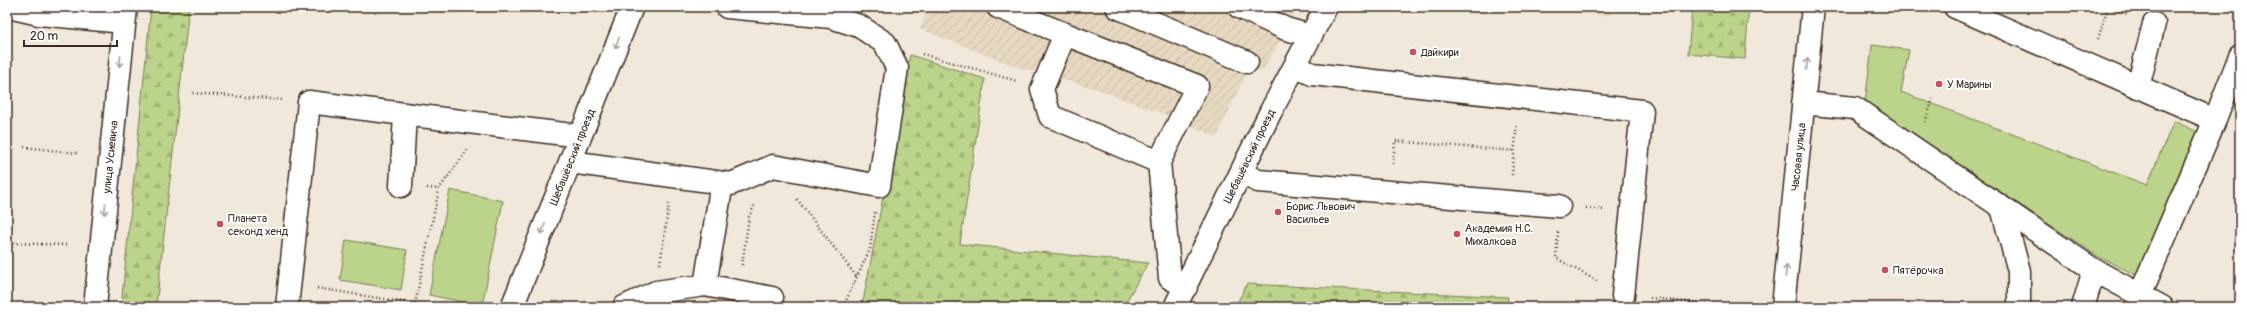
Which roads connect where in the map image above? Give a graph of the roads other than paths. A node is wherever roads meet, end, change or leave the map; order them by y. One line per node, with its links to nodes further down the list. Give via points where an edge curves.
1 (8, 7): 10 (street, via 39,14)
2 (632, 7): 21 (street, Шебашёвский проезд, one-way to 21)
3 (727, 7): 25 (street, via 831,17 859,26 885,43 897,68 879,186 773,166 731,184)
4 (998, 7): 12 (street)
5 (1117, 7): 15 (street)
6 (1239, 7): 13 (street, via 1286,29)
7 (1326, 7): 13 (street, Шебашёвский проезд)
8 (1813, 7): 18 (street, Часовая улица, one-way to 8)
9 (1955, 7): 17 (street)
10 (125, 15): 35 (street, улица Усиевича, one-way to 35)
11 (2154, 24): 17 (street)
12 (1064, 34): 23 (street, via 1042,89 1050,116); 23 (street, via 1197,86)
13 (1311, 36): 16 (street, Шебашёвский проезд)
14 (2240, 56): 20 (street)
15 (1246, 62)
16 (1295, 66): 24 (street, Шебашёвский проезд); 33 (street, via 1312,74 1642,111)
17 (2138, 87): 20 (street)
18 (1803, 103): 28 (street, via 1855,108); 40 (street, Часовая улица, one-way to 18)
19 (405, 114): 21 (street); 26 (street); 36 (street, via 310,102)
20 (2215, 120): 32 (street)
21 (580, 136): 22 (street, Шебашёвский проезд)
22 (570, 162): 25 (street); 37 (street, Шебашёвский проезд, one-way to 37)
23 (1159, 162): 31 (street, via 1170,278)
24 (1241, 173): 27 (street, via 1258,181); 31 (street, Шебашёвский проезд)
25 (722, 183): 30 (street)
26 (401, 186)
27 (1560, 206)
28 (2002, 208): 29 (street); 41 (street, via 2019,271)
29 (2094, 270): 32 (street); 42 (street)
30 (705, 285): 34 (street); 38 (street, via 656,292)
31 (1186, 287): 39 (street, Шебашёвский проезд)
32 (2140, 295): 43 (street)
33 (1622, 296)
34 (772, 298)
35 (95, 307)
36 (287, 307)
37 (512, 307)
38 (624, 307)
39 (1175, 307)
40 (1783, 307)
41 (2019, 307)
42 (2083, 307)
43 (2162, 307)

